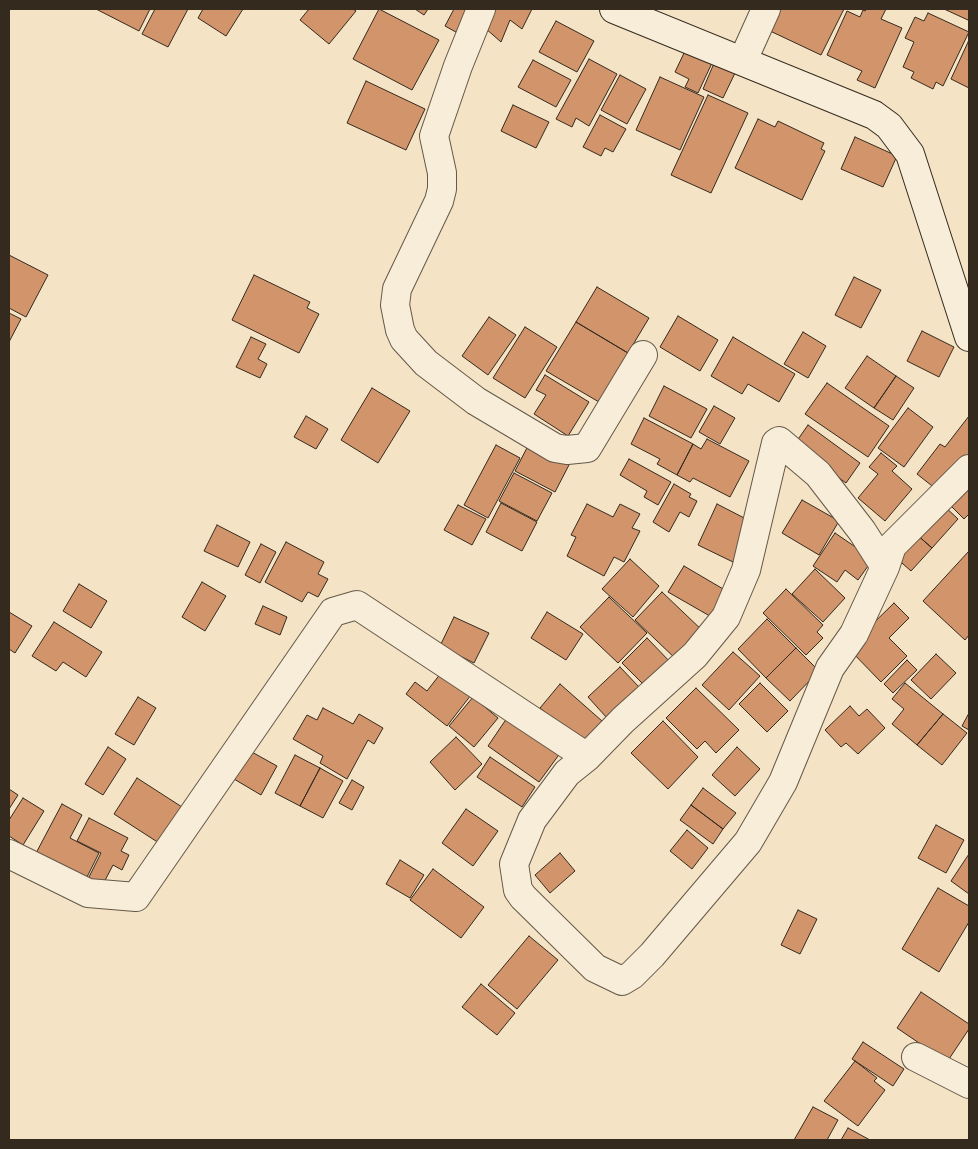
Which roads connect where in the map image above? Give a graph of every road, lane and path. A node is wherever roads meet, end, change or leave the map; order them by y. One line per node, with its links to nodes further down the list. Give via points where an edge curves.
1 (481, 9): 6 (street, via 434,136 442,173 439,201 397,289 395,305 404,339 426,363 476,401 555,448 567,450 587,448)
2 (614, 9): 4 (street)
3 (766, 9): 4 (street)
4 (743, 60): 5 (street, via 874,115 900,138 910,154)
5 (969, 338)
6 (643, 355)
7 (969, 468): 8 (street, via 892,546)
8 (885, 567): 9 (street, via 818,474 778,441 746,570 726,616 695,655 623,720); 9 (street, via 854,634 830,668 783,782 748,842 652,955 622,981 595,968 523,897 518,890 514,864 532,820 567,773)
9 (588, 757): 10 (street, via 357,605 333,612 136,897 88,893)
10 (9, 854)
11 (916, 1057): 12 (street)
12 (969, 1084)

